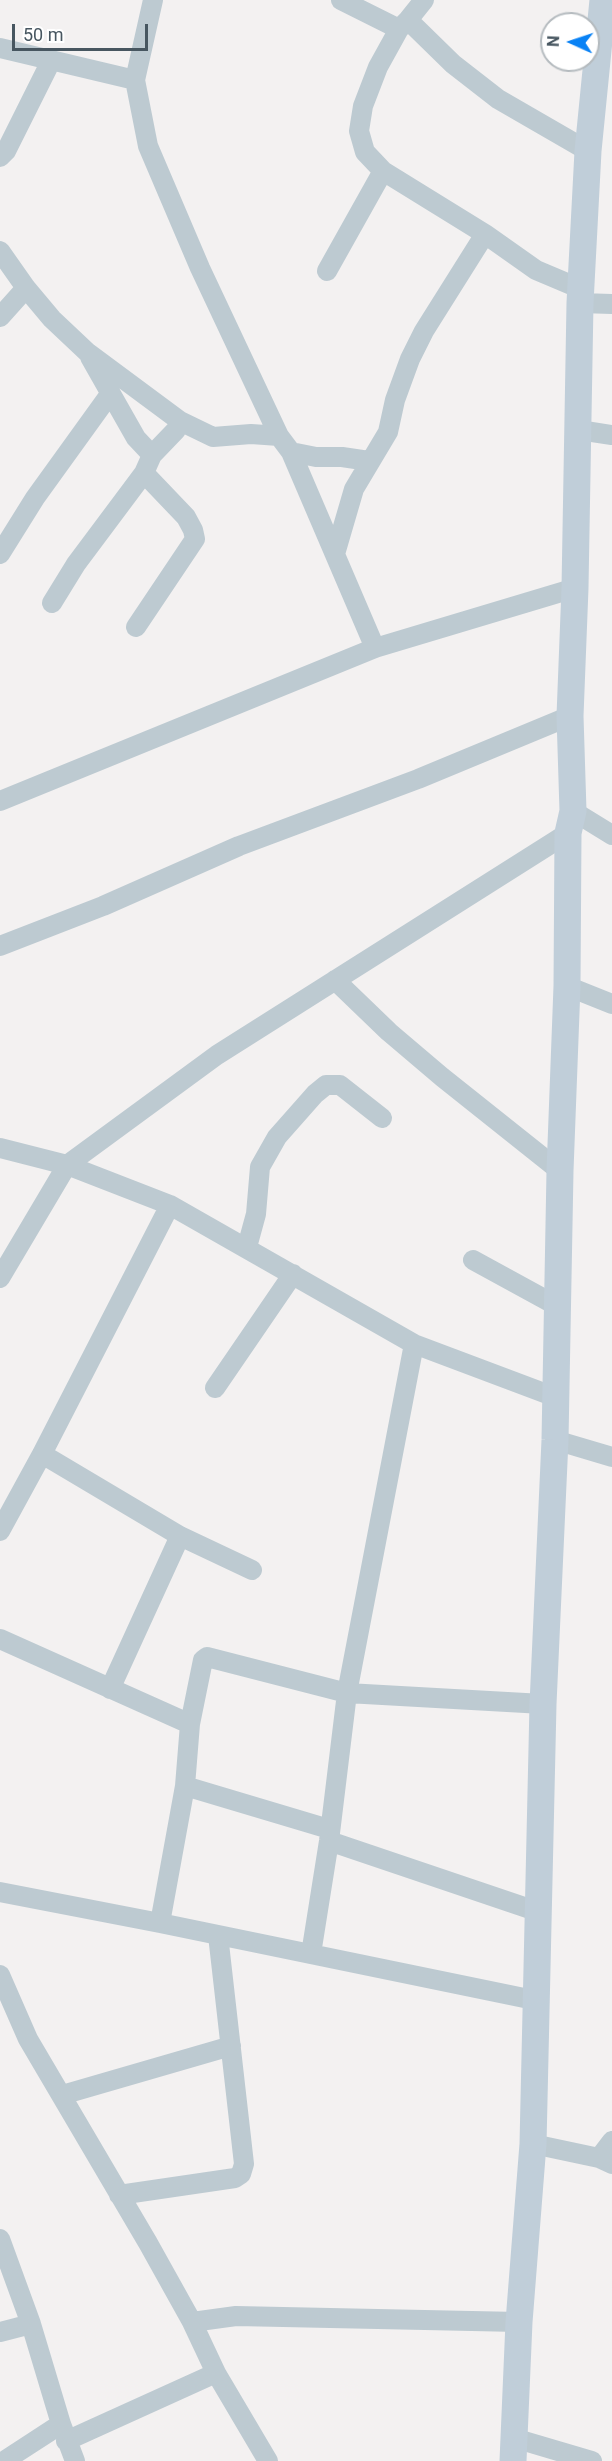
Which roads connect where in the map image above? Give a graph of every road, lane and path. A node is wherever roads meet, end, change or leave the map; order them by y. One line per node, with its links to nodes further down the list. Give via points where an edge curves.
1 (153, 0): 8 (street)
2 (341, 0): 5 (street)
3 (424, 0): 5 (street)
4 (603, 0): 9 (street)
5 (404, 25): 9 (street, via 498,99); 11 (street, via 378,67 363,106 359,130 365,152)
6 (0, 48): 7 (street)
7 (51, 62): 8 (street); 10 (street)
8 (135, 80): 24 (street, via 148,146)
9 (588, 152): 16 (street)
10 (0, 157)
11 (383, 171): 12 (street); 14 (street)
12 (485, 234): 16 (street); 26 (street, via 415,350 395,400 388,432)
13 (0, 251): 15 (street)
14 (327, 272)
15 (26, 288): 18 (street); 19 (street)
16 (581, 296): 17 (street); 22 (street)
17 (612, 304)
18 (0, 316)
19 (87, 352): 20 (street); 21 (street)
20 (110, 394): 27 (street); 29 (street, via 34,498)
21 (180, 421): 24 (street, via 213,437); 27 (street)
22 (579, 430): 23 (street); 30 (street)
23 (612, 435)
24 (279, 436): 25 (street)
25 (291, 452): 26 (street); 28 (street)
26 (369, 461): 28 (street, via 354,489)
27 (148, 464): 31 (street); 32 (street, via 186,517 195,539)
28 (335, 554): 33 (street)
29 (0, 555)
30 (575, 588): 33 (street); 34 (street)
31 (52, 603)
32 (136, 627)
33 (375, 648): 35 (street)
34 (570, 716): 36 (street); 38 (street, via 418,779 239,846)
35 (0, 801)
36 (570, 822): 37 (street); 39 (street); 40 (street)
37 (612, 836)
38 (0, 946)
39 (335, 980): 44 (street, via 217,1055); 45 (street, via 389,1032)
40 (567, 986): 41 (street); 45 (street)
41 (612, 1004)
42 (382, 1118): 47 (street, via 340,1086 326,1085 315,1094 277,1137 260,1167 256,1214)
43 (0, 1148): 44 (street)
44 (67, 1165): 46 (street); 50 (street)
45 (560, 1172): 51 (street)
46 (170, 1205): 47 (street); 56 (street)
47 (247, 1247): 49 (street)
48 (473, 1260): 51 (street)
49 (293, 1274): 52 (street); 53 (street)
50 (0, 1278)
51 (559, 1307): 54 (street)
52 (414, 1344): 54 (street); 63 (street)
53 (215, 1388)
54 (555, 1397): 55 (street)
55 (555, 1440): 57 (street); 64 (street)
56 (42, 1454): 58 (street); 59 (street)
57 (612, 1457)
58 (0, 1531)
59 (180, 1536): 60 (street); 62 (street)
60 (252, 1570)
61 (0, 1639): 62 (street)
62 (110, 1689): 65 (street)
63 (347, 1693): 64 (street); 65 (street, via 207,1656); 67 (street)
64 (543, 1704): 69 (street)
65 (190, 1724): 66 (street)
66 (184, 1786): 67 (street); 70 (street)
67 (329, 1835): 69 (street); 72 (street)
68 (0, 1892): 70 (street)
69 (539, 1912): 74 (street)
70 (160, 1923): 71 (street)
71 (218, 1935): 72 (street); 75 (street)
72 (311, 1954): 74 (street)
73 (0, 1975): 76 (street, via 28,2039)
74 (534, 2000): 78 (street)
75 (231, 2046): 76 (street); 80 (street, via 244,2163 241,2174)
76 (62, 2095): 80 (street)
77 (612, 2141): 79 (street)
78 (533, 2144): 79 (street); 83 (street)
79 (605, 2161)
80 (118, 2195): 82 (street)
81 (0, 2239): 84 (street)
82 (192, 2322): 83 (street, via 236,2316); 86 (street)
83 (519, 2322): 88 (street)
84 (31, 2324): 85 (street); 87 (street)
85 (0, 2332)
86 (216, 2373): 87 (street); 91 (street)
87 (63, 2433): 89 (street); 90 (street)
88 (514, 2450): 92 (street)
89 (4, 2461)
90 (75, 2461)
91 (268, 2461)
92 (592, 2461)

